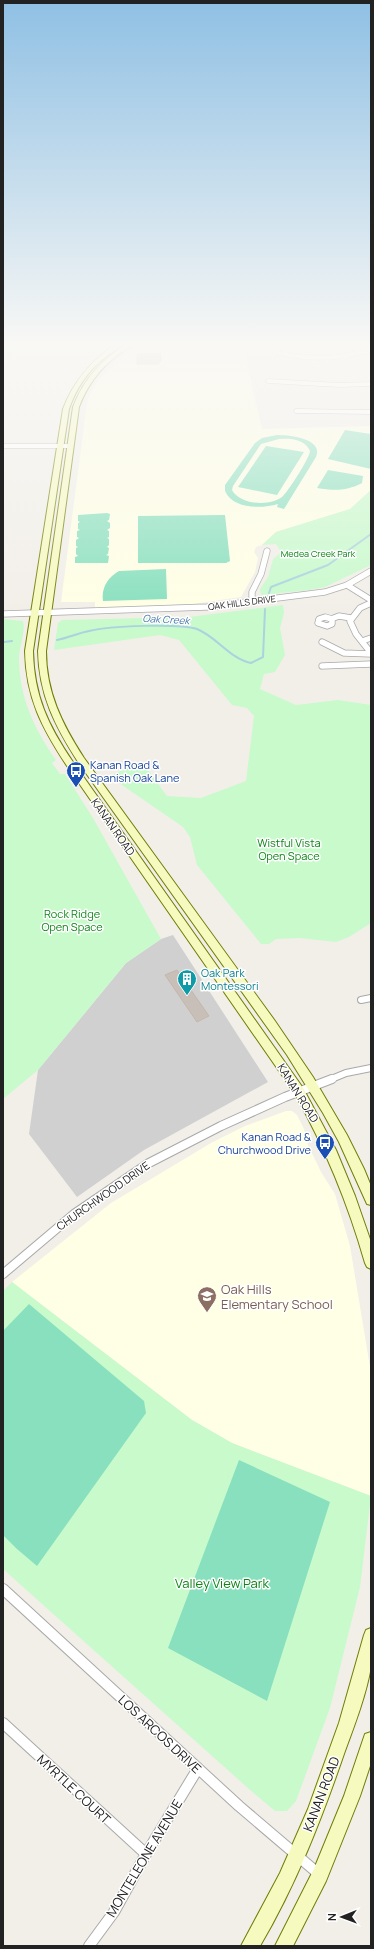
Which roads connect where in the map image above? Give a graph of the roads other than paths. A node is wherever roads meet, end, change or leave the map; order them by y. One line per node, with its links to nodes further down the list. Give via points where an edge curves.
1 (61, 434): 4 (main road, KANAN ROAD)
2 (72, 434): 5 (main road, KANAN ROAD)
3 (3, 446): 4 (street)
4 (59, 446): 5 (street); 13 (main road, KANAN ROAD)
5 (70, 446): 11 (main road, KANAN ROAD)
6 (267, 551): 9 (street, via 261,574 252,592)
7 (371, 571): 8 (street, OAK HILLS DRIVE)
8 (347, 586): 9 (street, OAK HILLS DRIVE, via 311,595); 10 (street)
9 (252, 602): 11 (street, OAK HILLS DRIVE, via 183,609)
10 (371, 602): 14 (street, via 360,608)
11 (46, 613): 13 (street, OAK HILLS DRIVE); 25 (main road, KANAN ROAD, via 42,675 47,695 63,732)
12 (3, 614): 13 (street, OAK HILLS DRIVE)
13 (35, 614): 26 (main road, KANAN ROAD, via 29,651 30,683 38,711 49,732)
14 (352, 618): 15 (street, via 339,616); 17 (street, via 351,627)
15 (331, 619)
16 (371, 638): 17 (street)
17 (362, 641): 19 (street)
18 (322, 642): 19 (street, via 344,653)
19 (371, 653)
20 (371, 664): 21 (street)
21 (322, 666)
22 (371, 998): 23 (street)
23 (361, 1000)
24 (371, 1068): 25 (street, CHURCHWOOD DRIVE, via 346,1073)
25 (313, 1086): 26 (street, CHURCHWOOD DRIVE); 27 (main road, KANAN ROAD, via 337,1126)
26 (299, 1091): 28 (main road, KANAN ROAD, via 326,1139 344,1179); 29 (street, CHURCHWOOD DRIVE, via 221,1126 135,1171 74,1214)
27 (371, 1200)
28 (371, 1263)
29 (3, 1274)
30 (3, 1589): 34 (street, LOS ARCOS DRIVE)
31 (371, 1635): 36 (main road, KANAN ROAD, via 350,1718)
32 (3, 1723): 35 (street, MYRTLE COURT)
33 (371, 1740): 37 (main road)
34 (197, 1770): 35 (street, MONTELEONE AVENUE); 36 (street, LOS ARCOS DRIVE)
35 (146, 1854): 38 (street, MONTELEONE AVENUE, via 114,1912)
36 (297, 1857): 37 (street, LOS ARCOS DRIVE); 39 (main road, KANAN ROAD, via 272,1909)
37 (320, 1876): 40 (main road)
38 (90, 1946)
39 (250, 1946)
40 (284, 1946)

